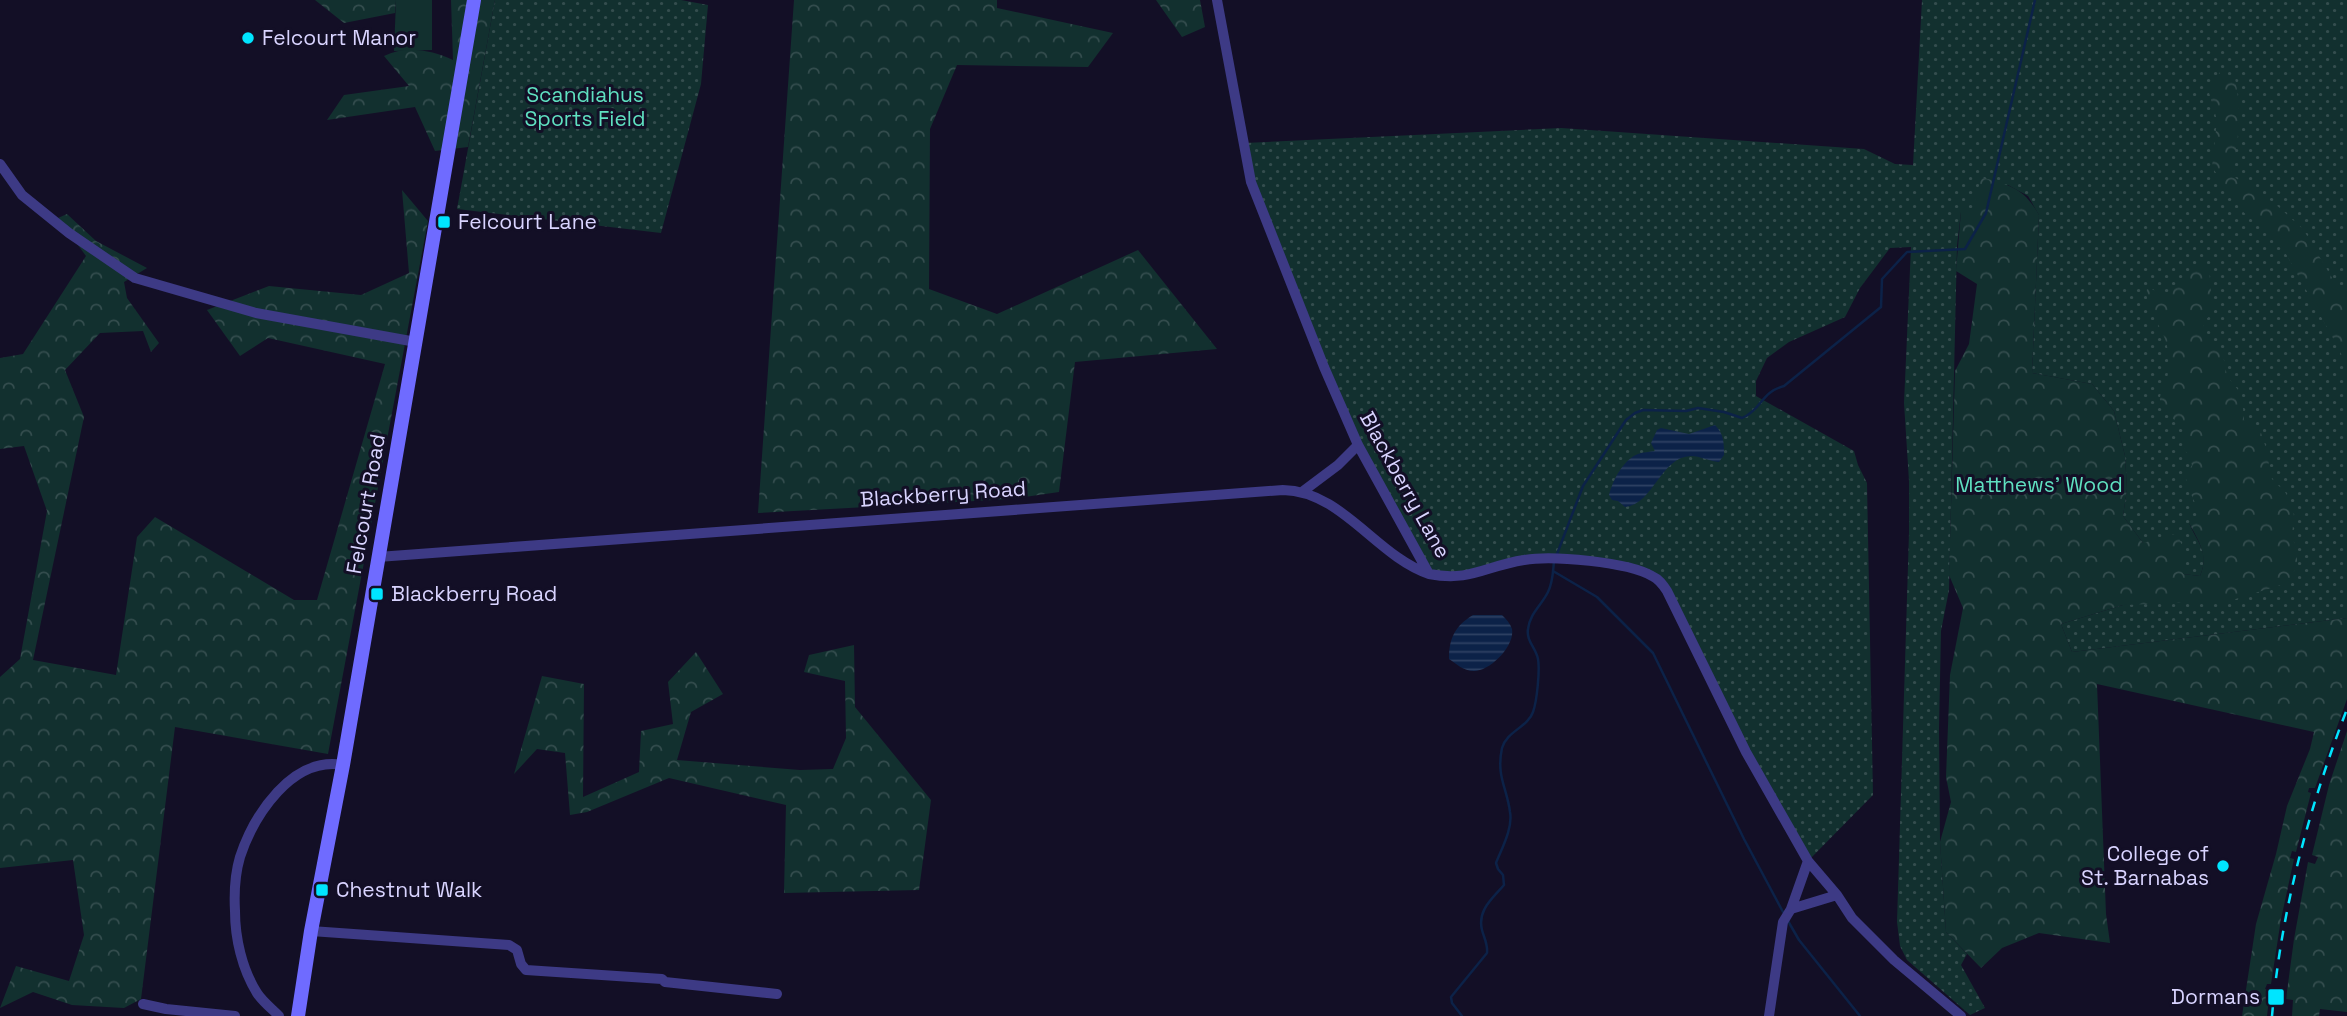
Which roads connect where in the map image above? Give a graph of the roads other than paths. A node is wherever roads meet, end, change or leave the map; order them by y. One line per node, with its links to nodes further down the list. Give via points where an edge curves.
1 (474, 0): 4 (street, Felcourt Road)
2 (1217, 0): 5 (street, Blackberry Lane, via 1251,182)
3 (0, 164): 4 (street, via 22,195 135,278 256,313)
4 (416, 342): 7 (street, Felcourt Road)
5 (1358, 445): 6 (street); 8 (street, Blackberry Lane)
6 (1302, 492): 7 (street, Blackberry Road, via 1235,493); 8 (street, Blackberry Road, via 1336,510 1402,561)
7 (378, 556): 9 (street, Felcourt Road)
8 (1429, 574): 10 (street, Blackberry Lane, via 1466,577 1521,560 1551,558 1638,570 1658,580)
9 (343, 765): 13 (street, Felcourt Road); 17 (street, via 310,768 280,789 240,859 234,912 240,950 258,995)
10 (1808, 861): 11 (street, Blackberry Lane); 12 (street)
11 (1837, 895): 12 (street); 20 (street, Blackberry Lane, via 1852,918 1894,960)
12 (1791, 909): 19 (street, via 1783,922)
13 (311, 932): 14 (street, via 509,945 517,950 526,970 662,979); 18 (street, Felcourt Road)
14 (777, 994)
15 (143, 1004): 16 (street)
16 (235, 1016)
17 (279, 1016)
18 (298, 1016)
19 (1769, 1016)
20 (1961, 1016)

